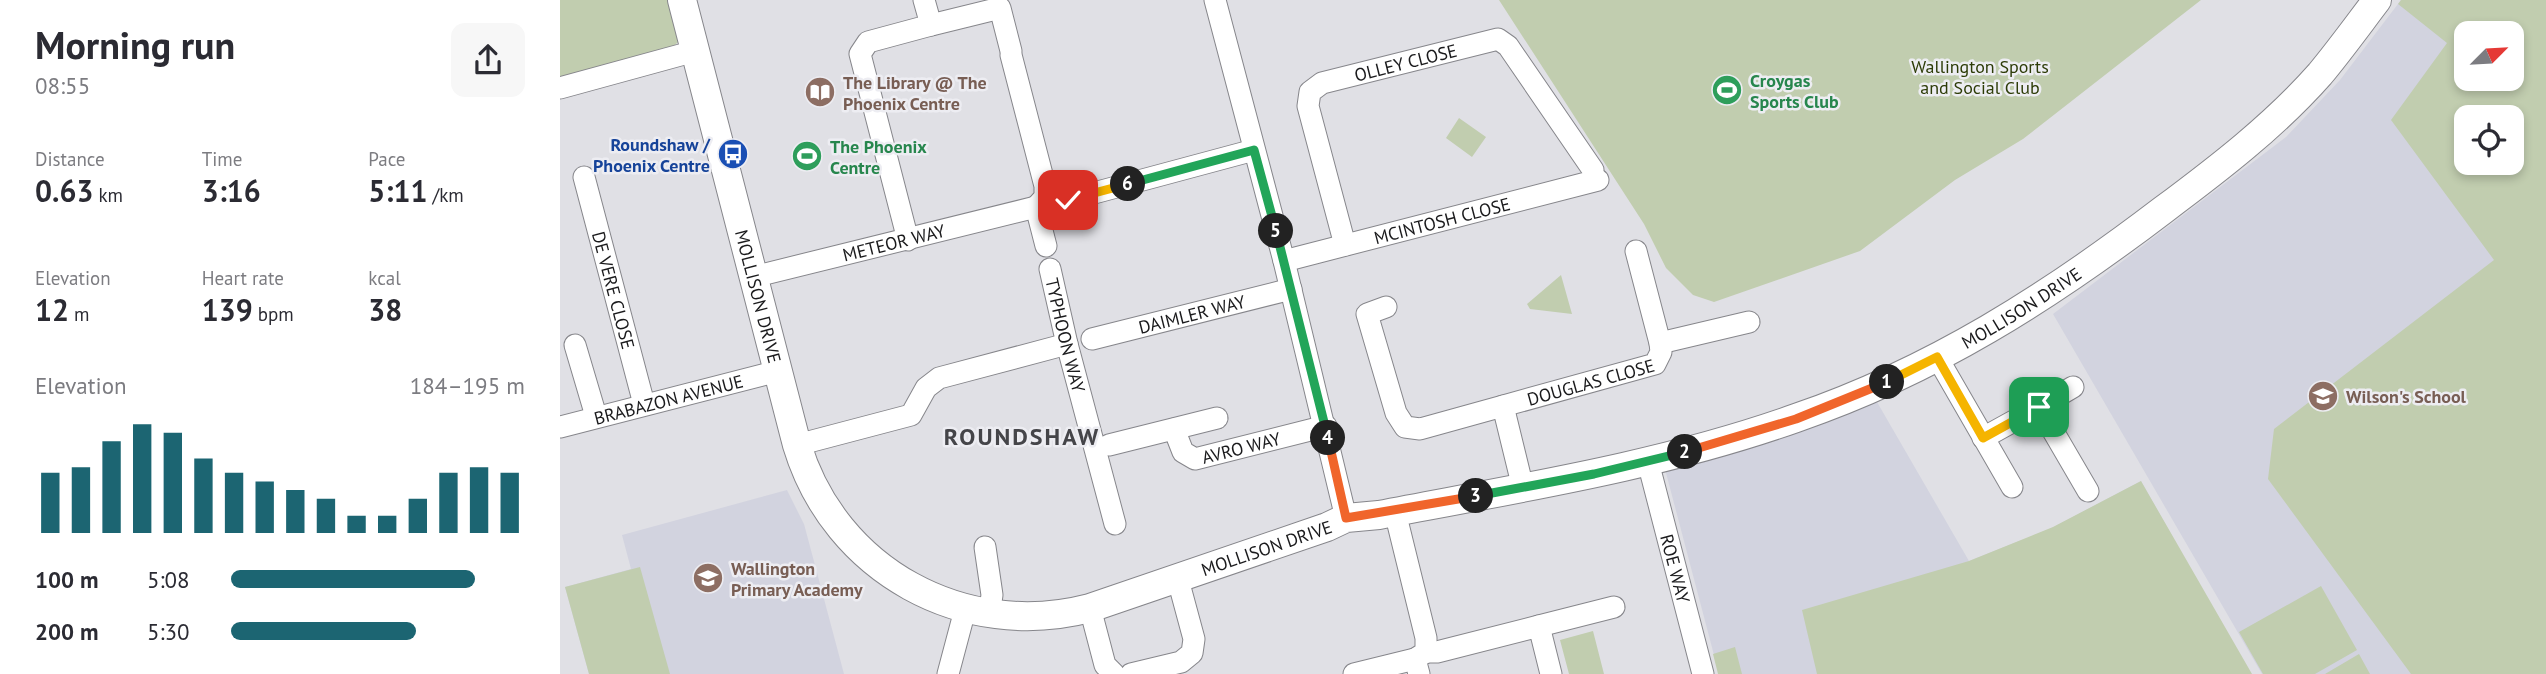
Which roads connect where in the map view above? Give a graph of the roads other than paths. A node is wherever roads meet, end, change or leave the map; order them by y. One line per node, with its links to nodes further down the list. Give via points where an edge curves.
1 (682, 0): 6 (main road, MOLLISON DRIVE)
2 (924, 0): 5 (street)
3 (1215, 2): 8 (street)
4 (2369, 3): 27 (main road, MOLLISON DRIVE, via 2319,74 2239,152 2013,316)
5 (930, 25): 12 (street, via 1000,8 1045,186 1045,197); 13 (street, via 872,40 860,54)
6 (695, 51): 7 (street); 19 (main road, MOLLISON DRIVE)
7 (560, 88)
8 (1254, 150): 11 (street); 17 (street)
9 (1596, 175): 14 (street, MCINTOSH CLOSE); 14 (street, OLLEY CLOSE, via 1508,46 1497,39 1322,83 1310,92 1308,106)
10 (584, 177): 30 (street, DE VERE CLOSE)
11 (1068, 200)
12 (1036, 207): 13 (street, METEOR WAY); 15 (street)
13 (908, 240): 19 (street, METEOR WAY)
14 (1345, 245): 17 (street, MCINTOSH CLOSE)
15 (1045, 246)
16 (1636, 251): 24 (street, DOUGLAS CLOSE)
17 (1284, 261): 20 (street)
18 (1050, 269): 25 (street, TYPHOON WAY)
19 (753, 277): 28 (main road, MOLLISON DRIVE)
20 (1291, 289): 23 (street, DAIMLER WAY); 35 (street)
21 (1385, 307): 31 (street, via 1367,314 1396,413 1405,426 1420,429)
22 (1749, 322): 24 (street, DOUGLAS CLOSE)
23 (1092, 339)
24 (1660, 343): 31 (street, DOUGLAS CLOSE, via 1659,359 1650,367)
25 (1066, 344): 39 (street, via 939,378 926,388 911,415); 47 (street, TYPHOON WAY)
26 (575, 345): 33 (street)
27 (1937, 357): 38 (street); 41 (main road, MOLLISON DRIVE, via 1796,419)
28 (778, 371): 30 (street, BRABAZON AVENUE); 39 (main road, MOLLISON DRIVE)
29 (2073, 387): 32 (street)
30 (644, 404): 33 (street, BRABAZON AVENUE)
31 (1503, 407): 43 (street)
32 (2039, 407): 38 (street); 44 (street)
33 (596, 416): 36 (street, BRABAZON AVENUE)
34 (1217, 418): 37 (street, AVRO WAY)
35 (1326, 426): 37 (street, AVRO WAY, via 1195,459 1183,452); 46 (street)
36 (560, 427)
37 (1174, 429): 40 (street, AVRO WAY)
38 (1983, 438): 42 (street)
39 (797, 445): 52 (main road, MOLLISON DRIVE, via 816,492 855,545 905,585)
40 (1109, 446)
41 (1648, 462): 43 (main road, MOLLISON DRIVE); 61 (street, ROE WAY)
42 (2012, 487)
43 (1523, 488): 45 (main road, MOLLISON DRIVE)
44 (2088, 491)
45 (1395, 512): 46 (main road, MOLLISON DRIVE); 54 (street, via 1426,638)
46 (1346, 518): 49 (main road, MOLLISON DRIVE)
47 (1115, 523)
48 (985, 547): 52 (street, via 992,595)
49 (1177, 576): 51 (main road, MOLLISON DRIVE); 55 (street, via 1194,648 1186,659)
50 (1614, 607): 53 (street)
51 (1090, 608): 52 (main road, MOLLISON DRIVE, via 1038,617); 57 (street, via 1105,665)
52 (977, 612): 56 (street)
53 (1539, 626): 54 (street, via 1437,652); 60 (street)
54 (1420, 662): 59 (street)
55 (1154, 671): 58 (street)
56 (948, 674)
57 (1114, 674)
58 (1131, 674)
59 (1354, 674)
60 (1551, 674)
61 (1703, 674)

